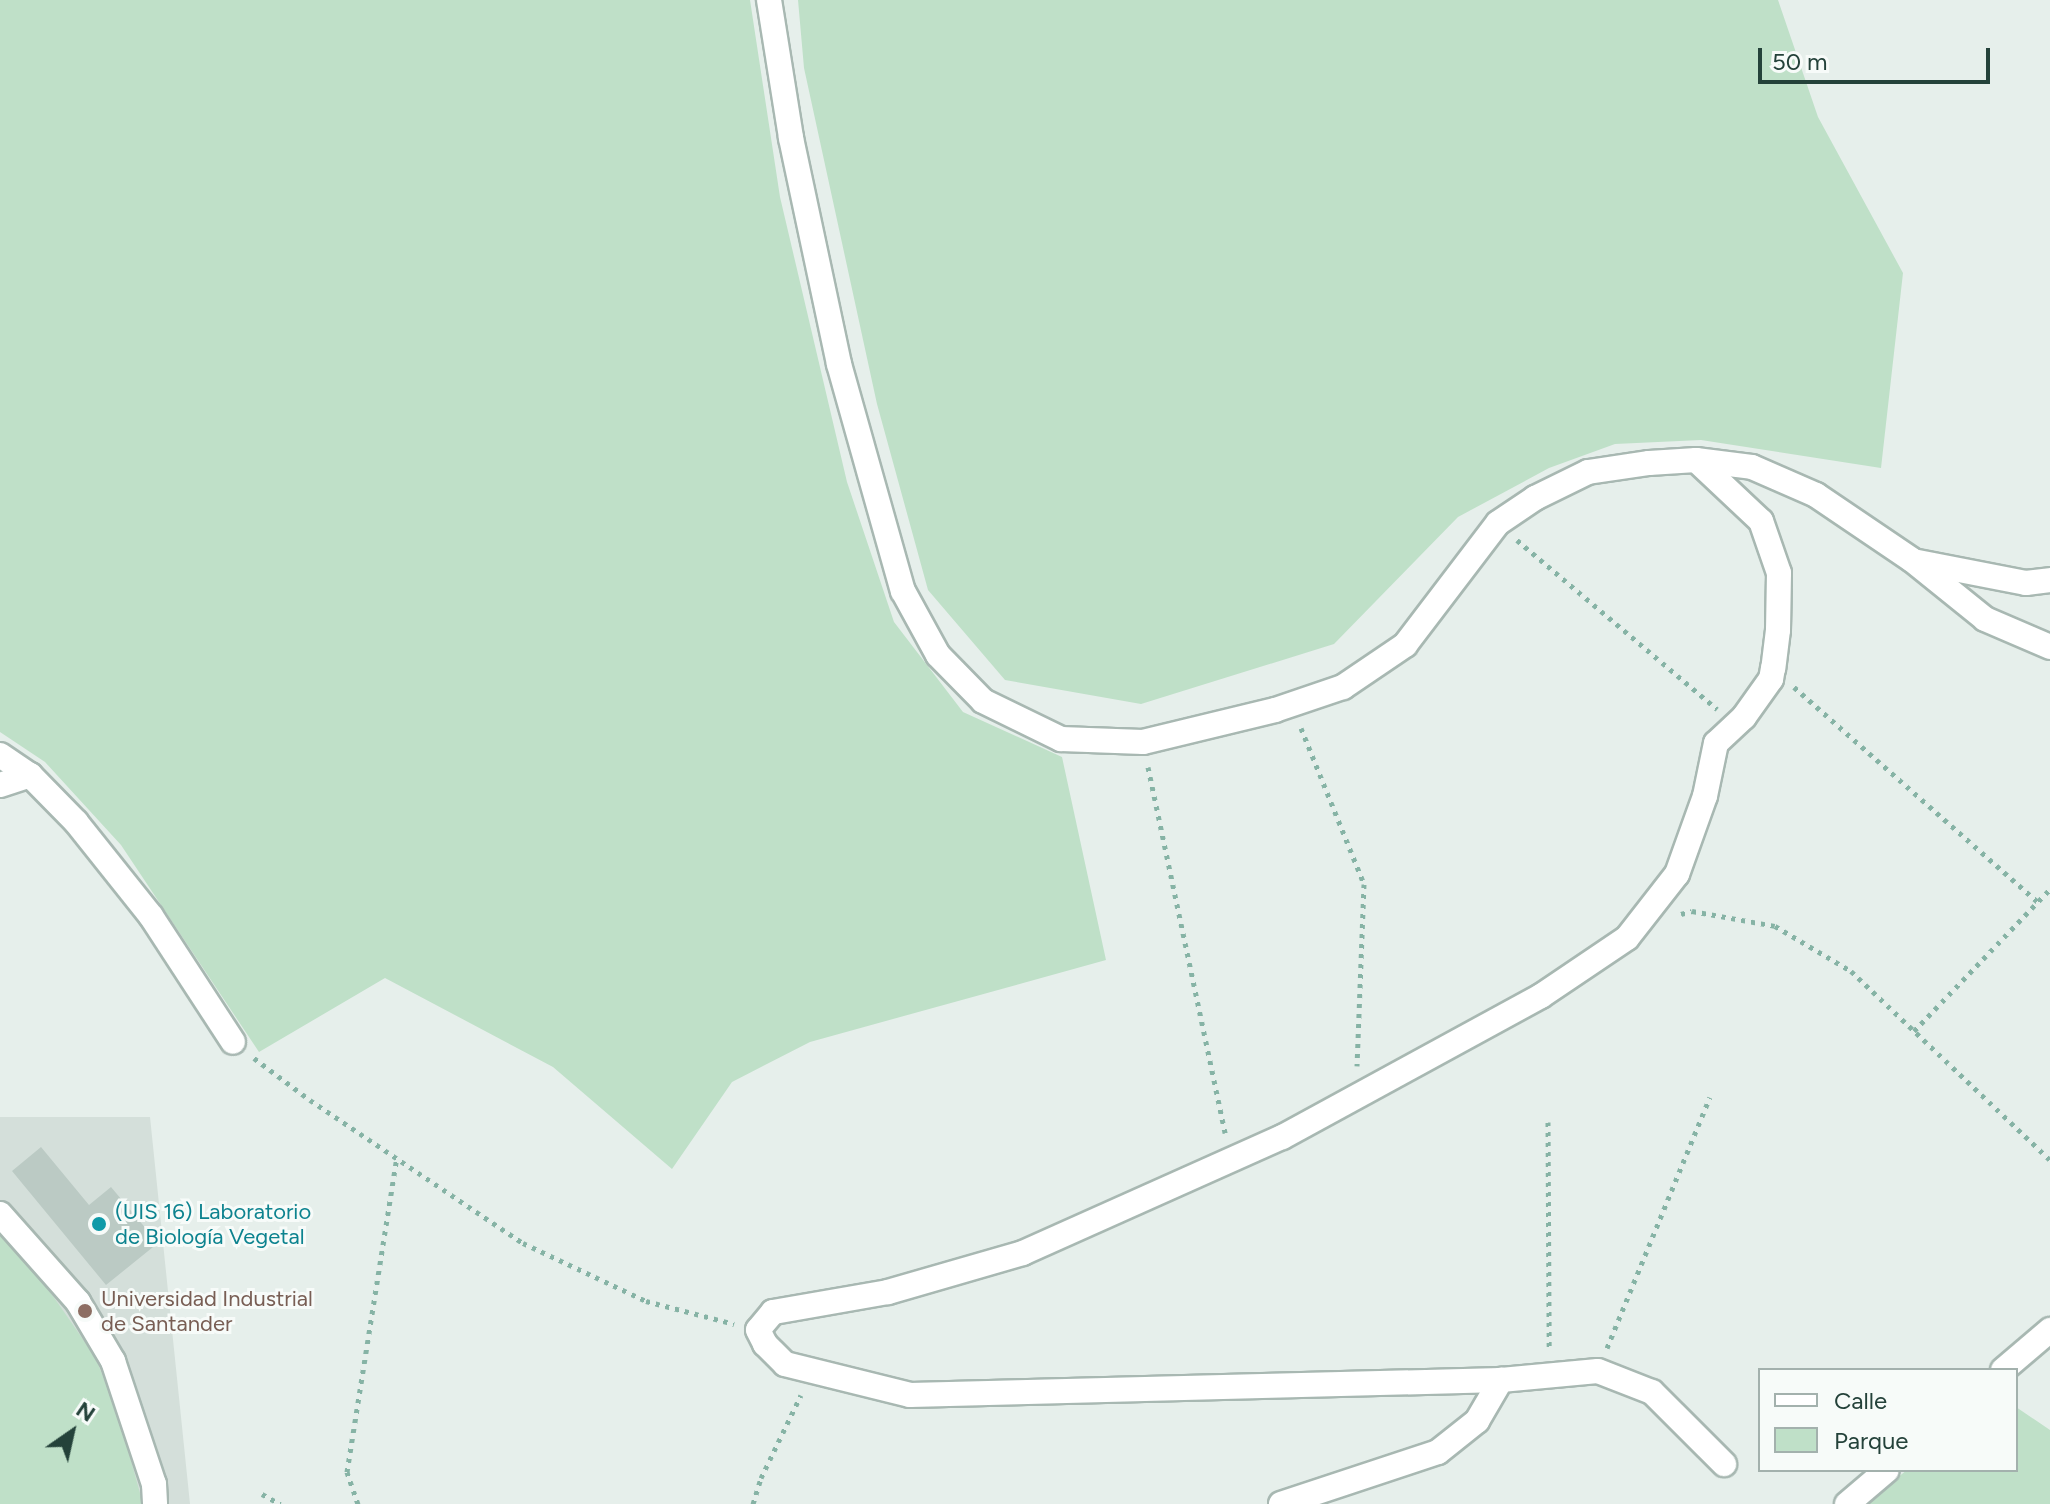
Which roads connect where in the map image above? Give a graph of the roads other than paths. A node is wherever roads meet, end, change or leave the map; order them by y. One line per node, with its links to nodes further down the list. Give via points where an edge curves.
1 (769, 0): 2 (street, via 791,138 839,364 903,591 938,655 983,701 1061,739 1143,742 1291,705 1343,687 1405,645 1498,523 1535,498 1588,472)
2 (1696, 460): 3 (street, via 1752,467 1816,495); 13 (street, via 1761,521 1779,573 1773,668 1771,679 1716,743 1705,796 1677,874 1627,938 1541,996 1230,1160 1023,1253 888,1292 773,1312 758,1330 785,1364 910,1395)
3 (1912, 560): 4 (street, via 2026,583); 5 (street, via 1985,619)
4 (2050, 580)
5 (2050, 647)
6 (0, 755): 7 (street)
7 (30, 775): 8 (street); 9 (street, via 76,822 151,916)
8 (0, 785)
9 (233, 1042)
10 (0, 1214): 16 (street, via 78,1302 113,1361 154,1484)
11 (2050, 1330): 12 (street)
12 (2005, 1368)
13 (1501, 1380): 14 (street, via 1598,1371 1652,1392); 17 (street, via 1477,1421 1438,1452)
14 (1724, 1464)
15 (1885, 1472): 18 (street)
16 (155, 1504)
17 (1281, 1504)
18 (1847, 1504)

